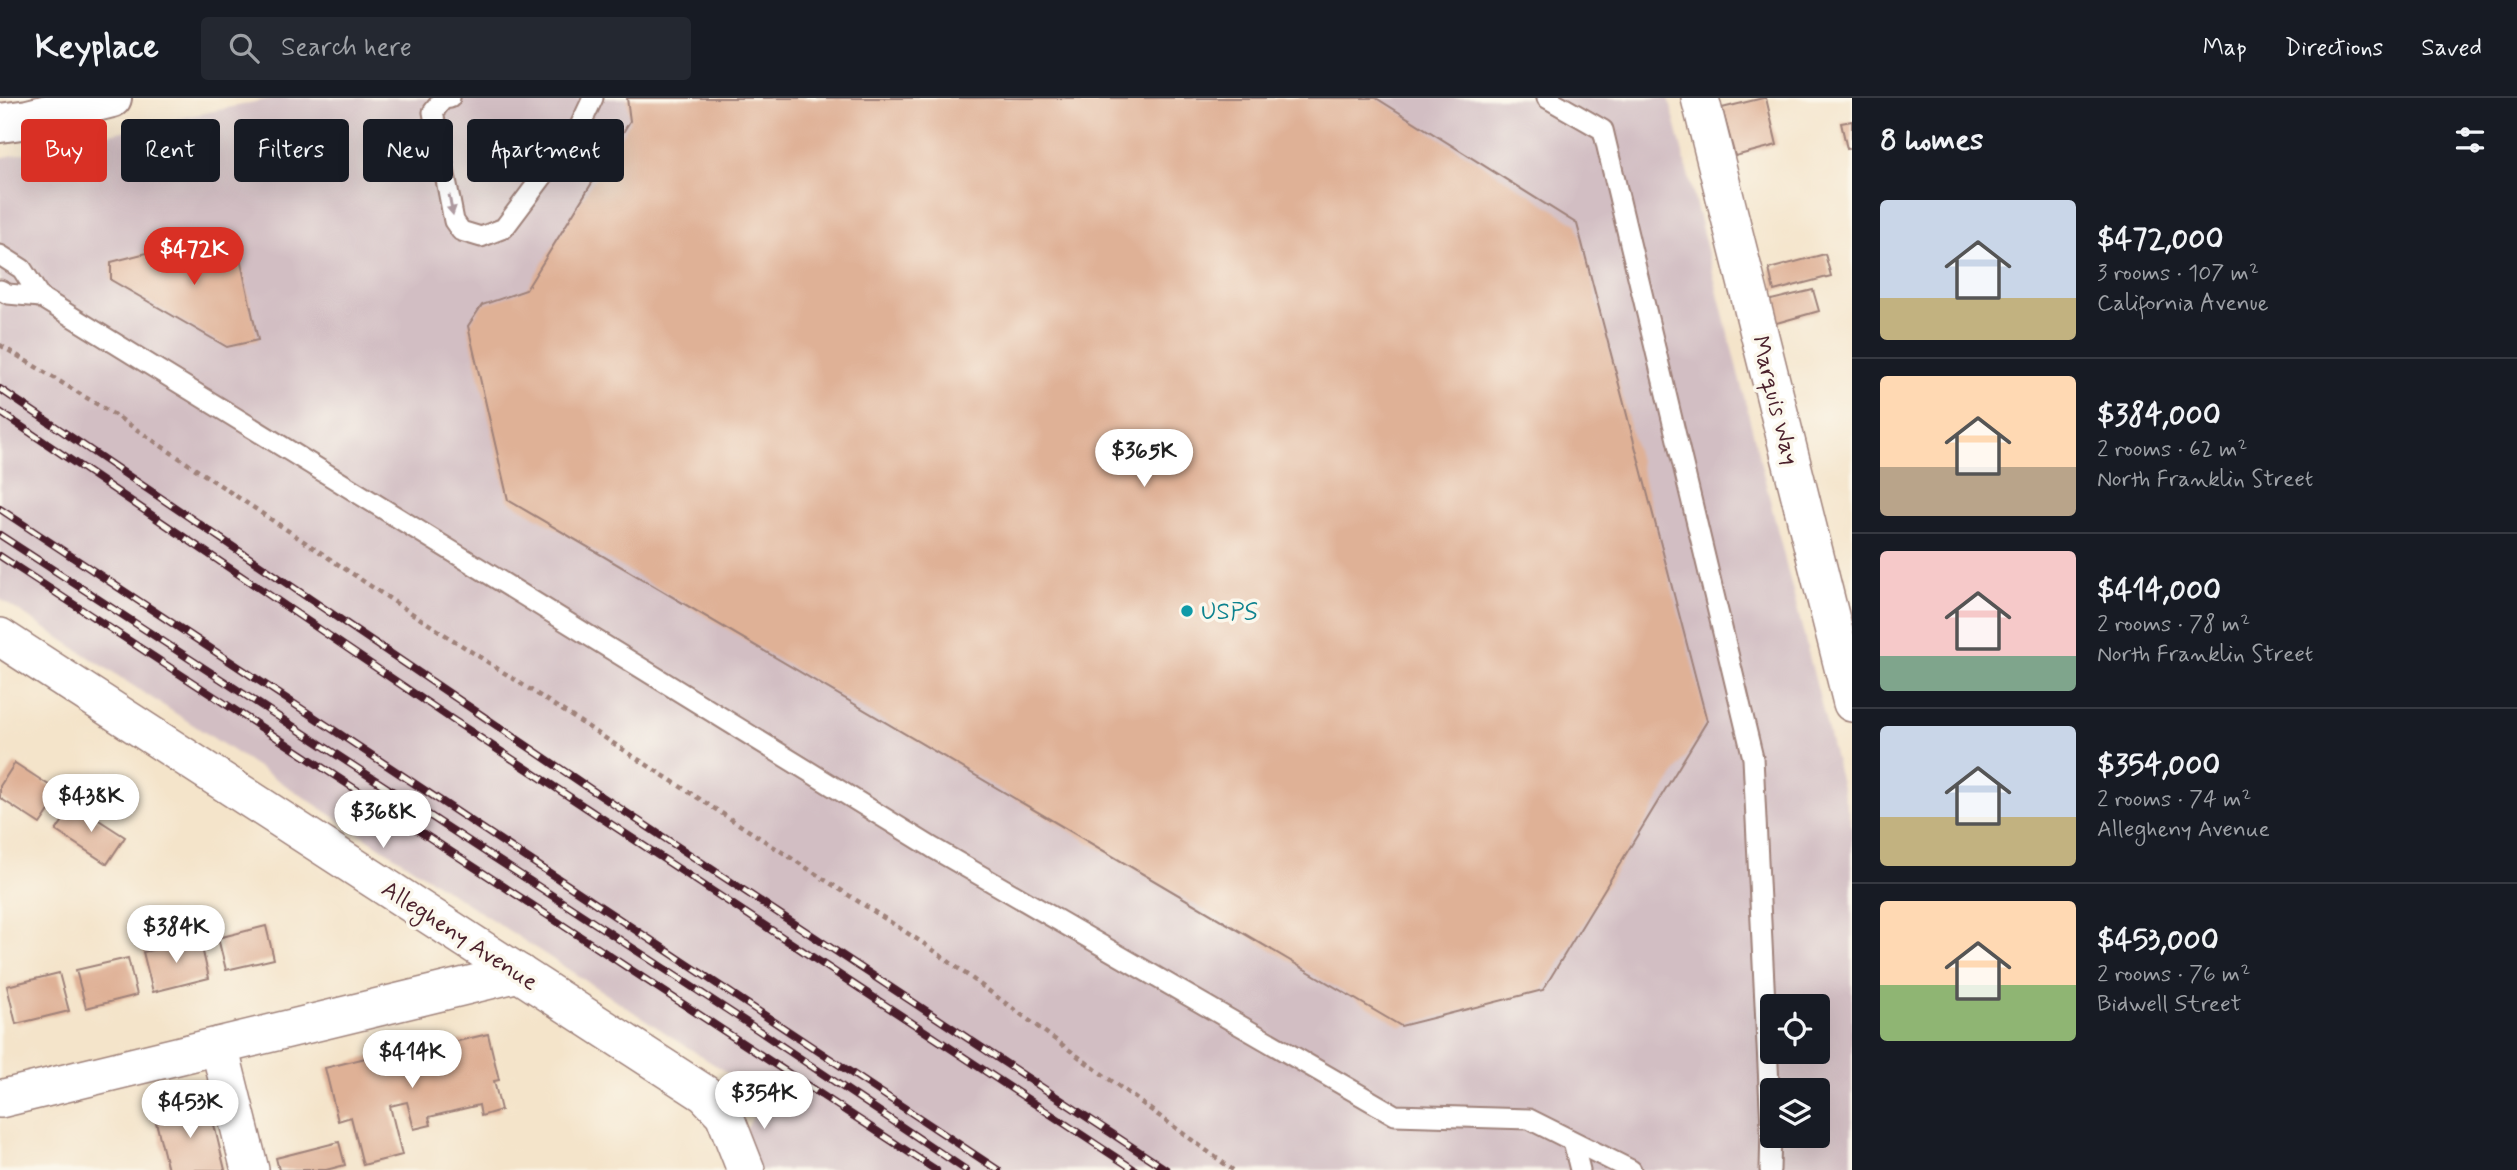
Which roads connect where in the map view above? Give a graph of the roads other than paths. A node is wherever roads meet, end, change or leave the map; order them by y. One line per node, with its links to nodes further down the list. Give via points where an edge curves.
1 (112, 98): 6 (street)
2 (450, 98): 3 (lane, one-way to 3, via 443,99 433,112 454,221 461,232 481,237 504,228 579,128)
3 (593, 98)
4 (1547, 98): 21 (lane, via 1603,130 1753,758 1772,1127)
5 (1700, 98): 10 (street, Marquis Way)
6 (0, 123)
7 (0, 255): 9 (lane, via 22,269)
8 (0, 290): 9 (lane)
9 (40, 297): 16 (lane, via 933,848 1395,1115 1529,1119)
10 (1843, 630): 12 (street, Marquis Way)
11 (0, 637): 13 (street, Allegheny Avenue)
12 (1852, 703)
13 (519, 973): 14 (street); 18 (street, Allegheny Avenue, via 705,1094 724,1114)
14 (219, 1046): 15 (street); 17 (street)
15 (0, 1099)
16 (1573, 1142): 19 (lane); 20 (lane)
17 (250, 1170)
18 (746, 1170)
19 (1580, 1170)
20 (1631, 1170)
21 (1770, 1170)

